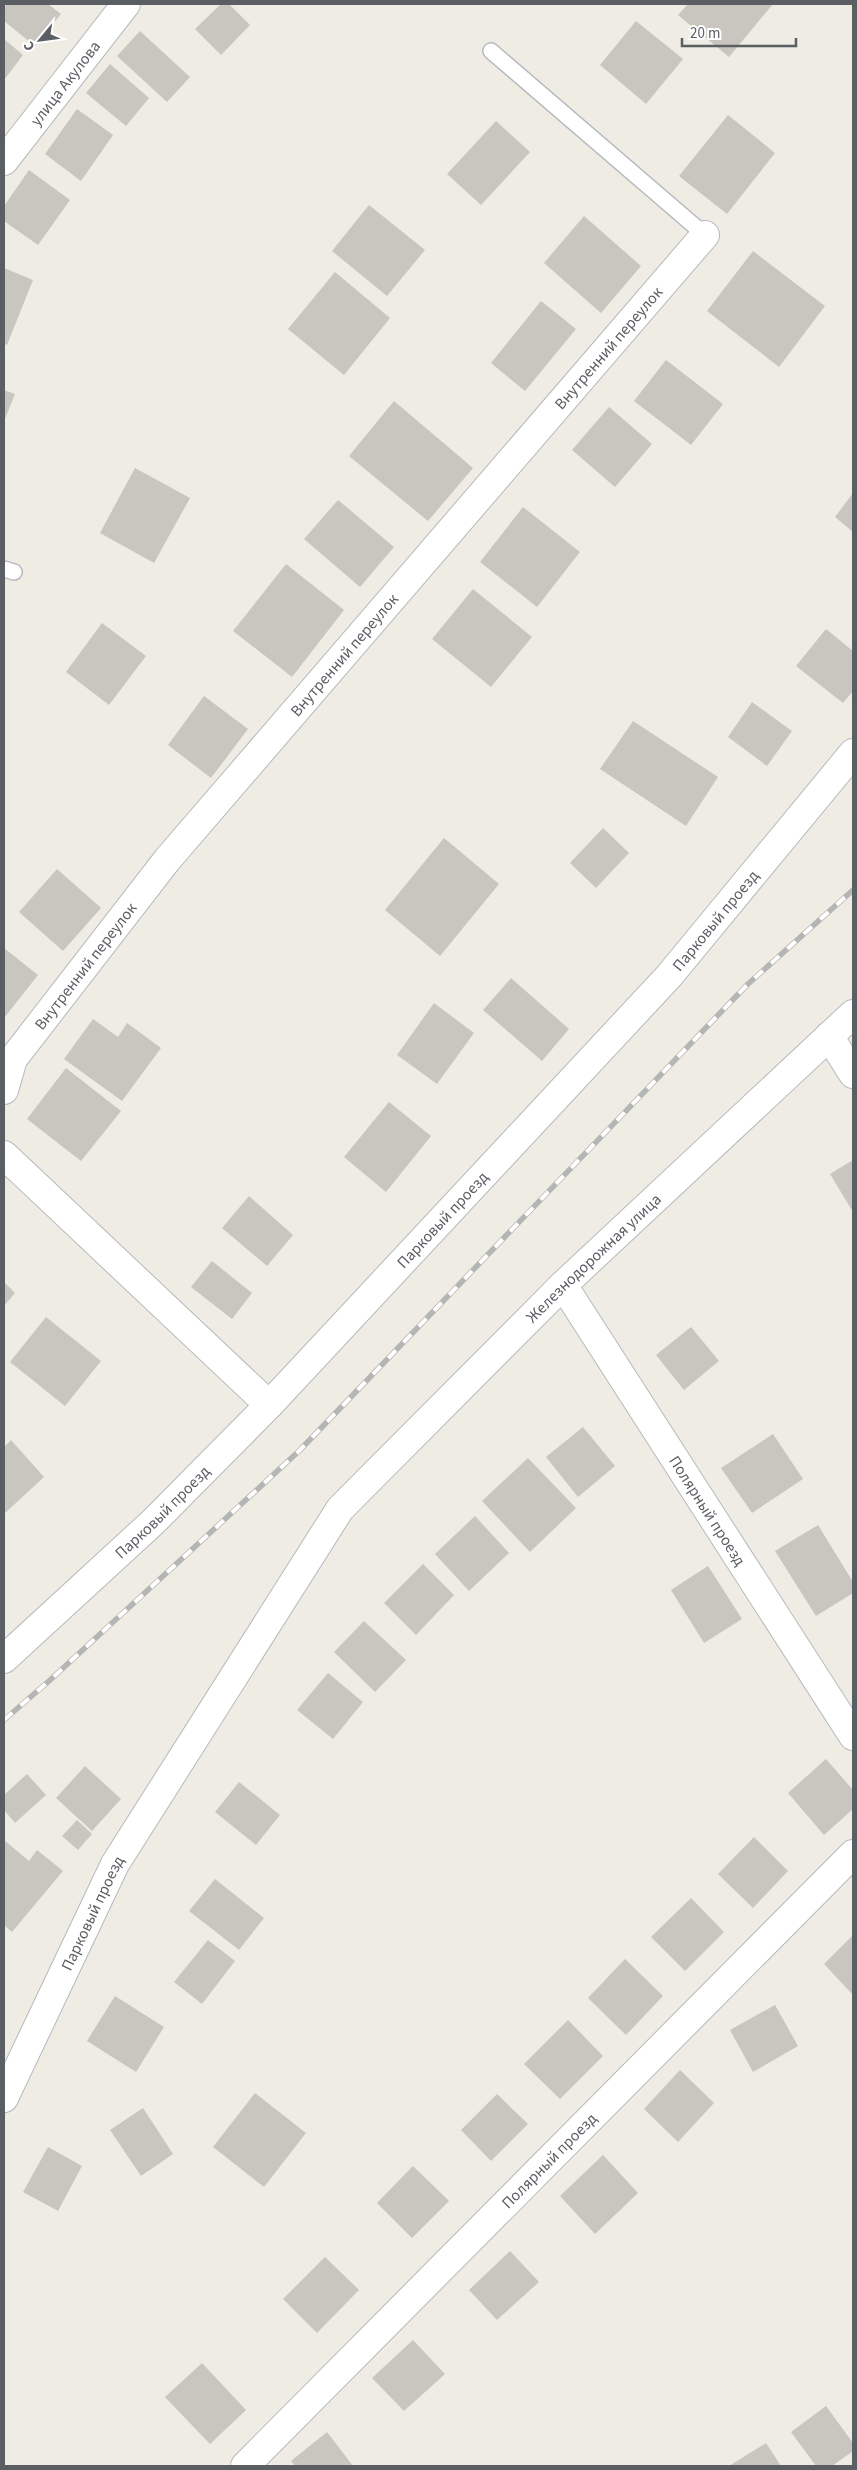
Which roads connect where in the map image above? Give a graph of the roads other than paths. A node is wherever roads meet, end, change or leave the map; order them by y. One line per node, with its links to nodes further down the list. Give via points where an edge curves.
1 (126, 4): 3 (street, улица Акулова)
2 (491, 51): 4 (lane)
3 (4, 161)
4 (705, 235): 9 (street, Внутренний переулок, via 167,860 13,1059)
5 (853, 753): 12 (street, Парковый проезд, via 669,976)
6 (853, 1014): 7 (street, Железнодорожная улица)
7 (829, 1036): 8 (street); 11 (street, Железнодорожная улица)
8 (853, 1074)
9 (4, 1090)
10 (4, 1155): 12 (street)
11 (563, 1285): 13 (street, Железнодорожная улица); 15 (street, Полярный проезд)
12 (268, 1405): 14 (street, Парковый проезд, via 153,1522)
13 (340, 1509): 17 (street, Парковый проезд, via 115,1864)
14 (4, 1659)
15 (853, 1736)
16 (853, 1854): 18 (street, Полярный проезд)
17 (4, 2098)
18 (245, 2466)

